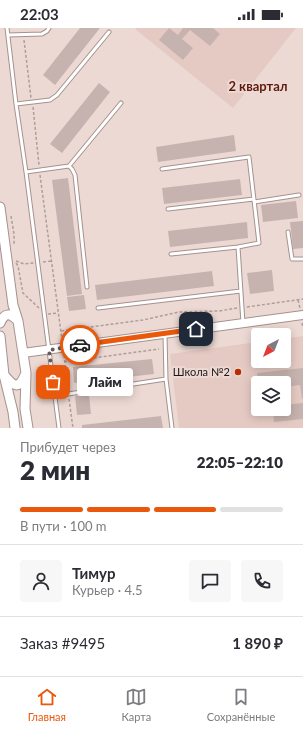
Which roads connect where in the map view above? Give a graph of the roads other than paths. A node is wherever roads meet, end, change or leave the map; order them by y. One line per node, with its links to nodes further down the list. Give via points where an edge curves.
1 (8, 28): 4 (lane)
2 (49, 28): 4 (lane, via 42,34)
3 (109, 32): 6 (lane, via 57,95 50,100)
4 (8, 35): 6 (lane)
5 (121, 103): 7 (lane)
6 (16, 104): 9 (lane)
7 (69, 166): 9 (lane); 18 (lane, via 74,175)
8 (162, 169): 11 (lane, via 249,157)
9 (26, 172): 27 (lane)
10 (299, 195): 11 (lane)
11 (254, 201): 13 (lane); 15 (lane, via 259,243)
12 (0, 207): 22 (main road, via 13,305)
13 (168, 209)
14 (288, 232): 17 (lane, via 292,259)
15 (238, 247): 16 (lane); 19 (lane)
16 (171, 254)
17 (303, 259)
18 (87, 287)
19 (240, 291): 20 (lane); 24 (lane)
20 (98, 308)
21 (303, 315): 24 (street)
22 (18, 320): 23 (main road, via 7,315); 28 (main road)
23 (0, 323)
24 (243, 323): 25 (street)
25 (165, 333): 27 (street); 31 (lane)
26 (0, 336): 30 (main road)
27 (49, 350): 28 (street); 32 (lane)
28 (23, 353): 29 (main road)
29 (26, 373): 30 (main road, via 19,385 11,383); 34 (main road, via 25,409)
30 (4, 375): 33 (main road)
31 (166, 378): 32 (lane); 36 (lane)
32 (55, 396): 35 (lane)
33 (16, 428)
34 (28, 428)
35 (59, 428)
36 (172, 428)

